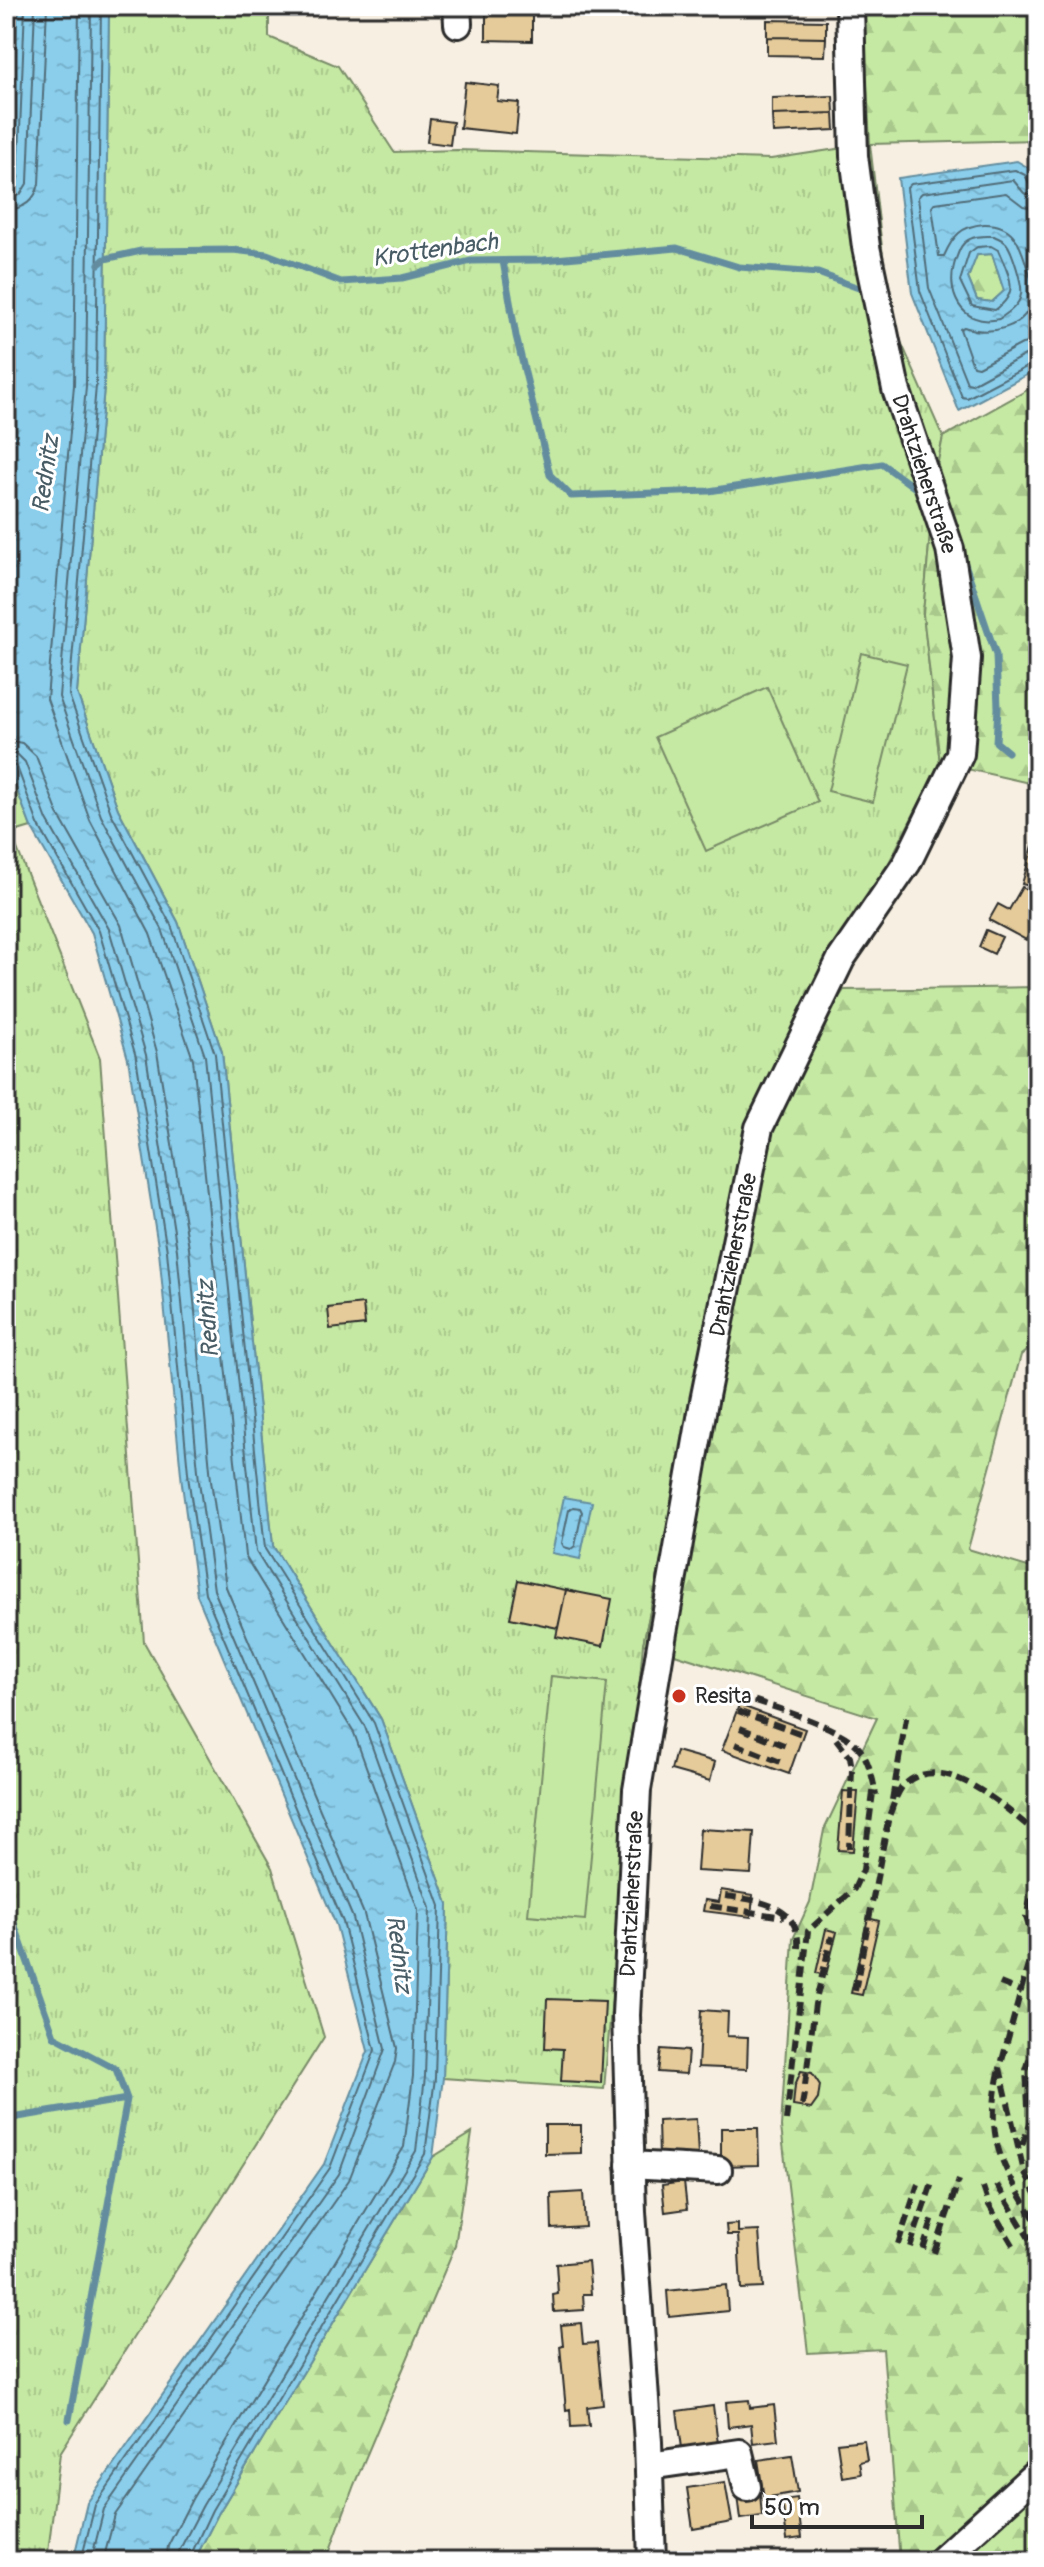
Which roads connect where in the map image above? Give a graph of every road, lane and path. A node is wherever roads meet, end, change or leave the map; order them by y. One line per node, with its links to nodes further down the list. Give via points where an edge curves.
1 (850, 6): 2 (street, Drahtzieherstraße, via 854,156 866,247 896,389 950,549 967,658 960,754 907,863 841,959 759,1128 704,1401 637,1790 626,2015)
2 (630, 2165): 3 (street); 4 (street, Drahtzieherstraße)
3 (718, 2170)
4 (649, 2466): 6 (street, via 739,2453); 7 (street, Drahtzieherstraße)
5 (1038, 2472): 8 (street)
6 (747, 2487)
7 (652, 2561)
8 (940, 2561)

